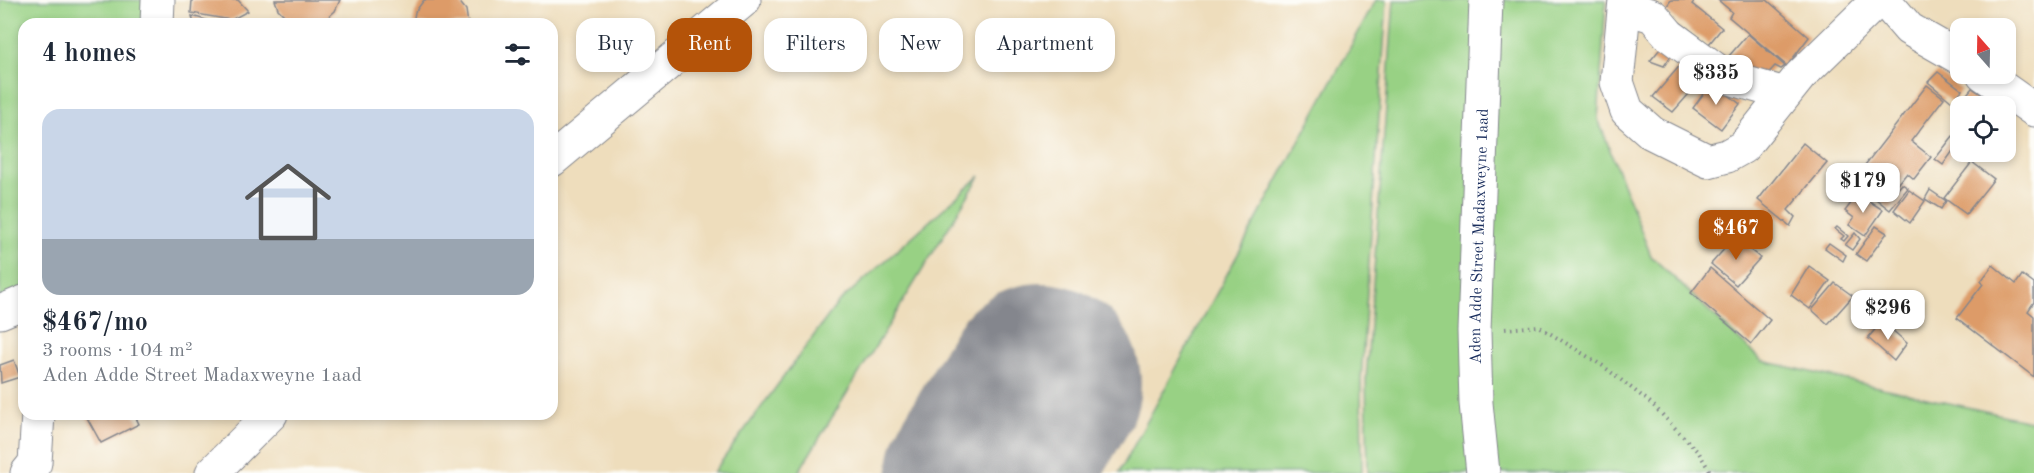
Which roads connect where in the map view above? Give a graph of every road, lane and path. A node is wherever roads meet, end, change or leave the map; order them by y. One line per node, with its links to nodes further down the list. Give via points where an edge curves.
1 (158, 0): 7 (street)
2 (744, 0): 12 (street)
3 (1486, 0): 15 (street, Aden Adde Street Madaxweyne 1aad)
4 (1878, 0): 10 (street)
5 (1884, 0): 8 (street, via 1909,29)
6 (1625, 4): 10 (street, via 1653,16 1669,35 1726,76); 10 (street, via 1617,82 1628,111 1652,133 1708,161 1727,156 1743,147)
7 (157, 18)
8 (1950, 52)
9 (1997, 84): 11 (street)
10 (1785, 94)
11 (2034, 110)
12 (558, 155)
13 (18, 304): 14 (street)
14 (0, 312)
15 (1474, 331): 20 (street, Aden Adde Street Madaxweyne 1aad); 21 (path, via 1538,326 1603,366 1652,404 1698,453)
16 (38, 420): 18 (street, via 35,463)
17 (266, 420): 19 (street)
18 (27, 473)
19 (212, 473)
20 (1483, 473)
21 (1711, 473)

